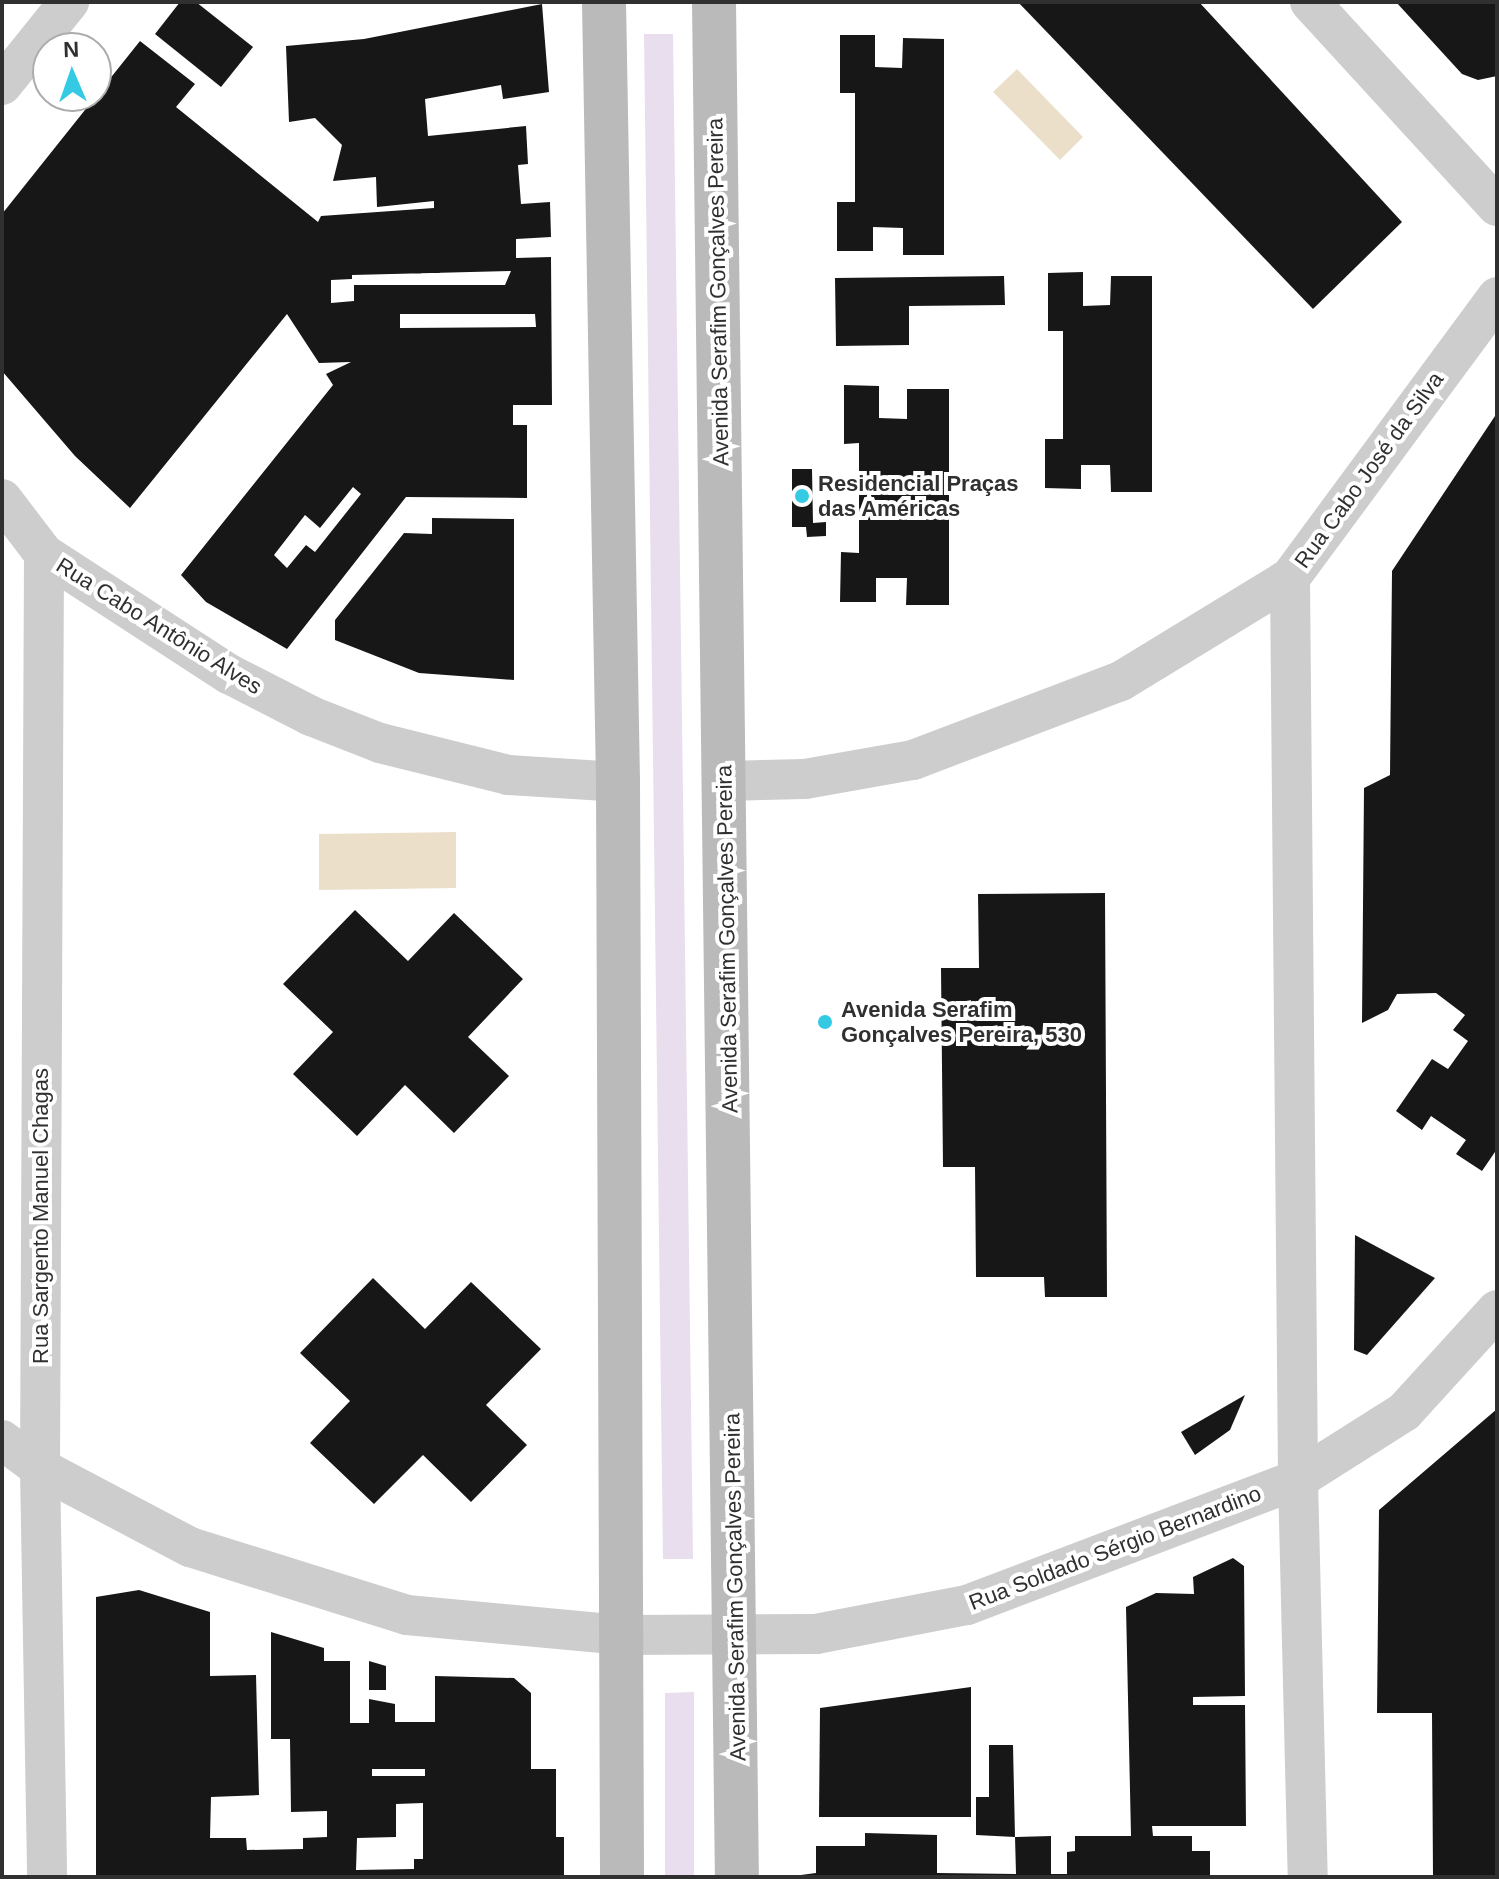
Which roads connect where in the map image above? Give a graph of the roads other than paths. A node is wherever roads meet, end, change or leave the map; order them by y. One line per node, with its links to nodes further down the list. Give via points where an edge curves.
1 (69, 2): 5 (street)
2 (604, 2): 12 (main road)
3 (714, 2): 11 (main road, Avenida Serafim Gonçalves Pereira)
4 (1310, 2): 6 (street)
5 (2, 85)
6 (1497, 206)
7 (1497, 297): 10 (street, Rua Cabo José da Silva)
8 (2, 499): 9 (street, Rua Cabo Antônio Alves)
9 (44, 554): 12 (street, Rua Cabo Antônio Alves, via 229,674 311,716 380,743 508,775); 15 (street, Rua Sargento Manuel Chagas)
10 (1290, 578): 11 (street, Rua Cabo José da Silva, via 1121,681 913,760 805,779); 16 (street)
11 (725, 781): 18 (main road, Avenida Serafim Gonçalves Pereira)
12 (618, 782): 17 (main road)
13 (1497, 1310): 16 (street, Rua Soldado Sérgio Bernardino, via 1404,1412)
14 (2, 1440): 15 (street, Rua Soldado Sérgio Bernardino)
15 (40, 1468): 17 (street, Rua Soldado Sérgio Bernardino, via 190,1547 407,1615); 19 (street, Rua Sargento Manuel Chagas)
16 (1298, 1479): 18 (street, Rua Soldado Sérgio Bernardino, via 967,1605 816,1634); 22 (street)
17 (621, 1635): 18 (street, Rua Soldado Sérgio Bernardino); 20 (main road)
18 (736, 1636): 21 (main road, Avenida Serafim Gonçalves Pereira)
19 (47, 1877)
20 (622, 1877)
21 (737, 1877)
22 (1308, 1877)

